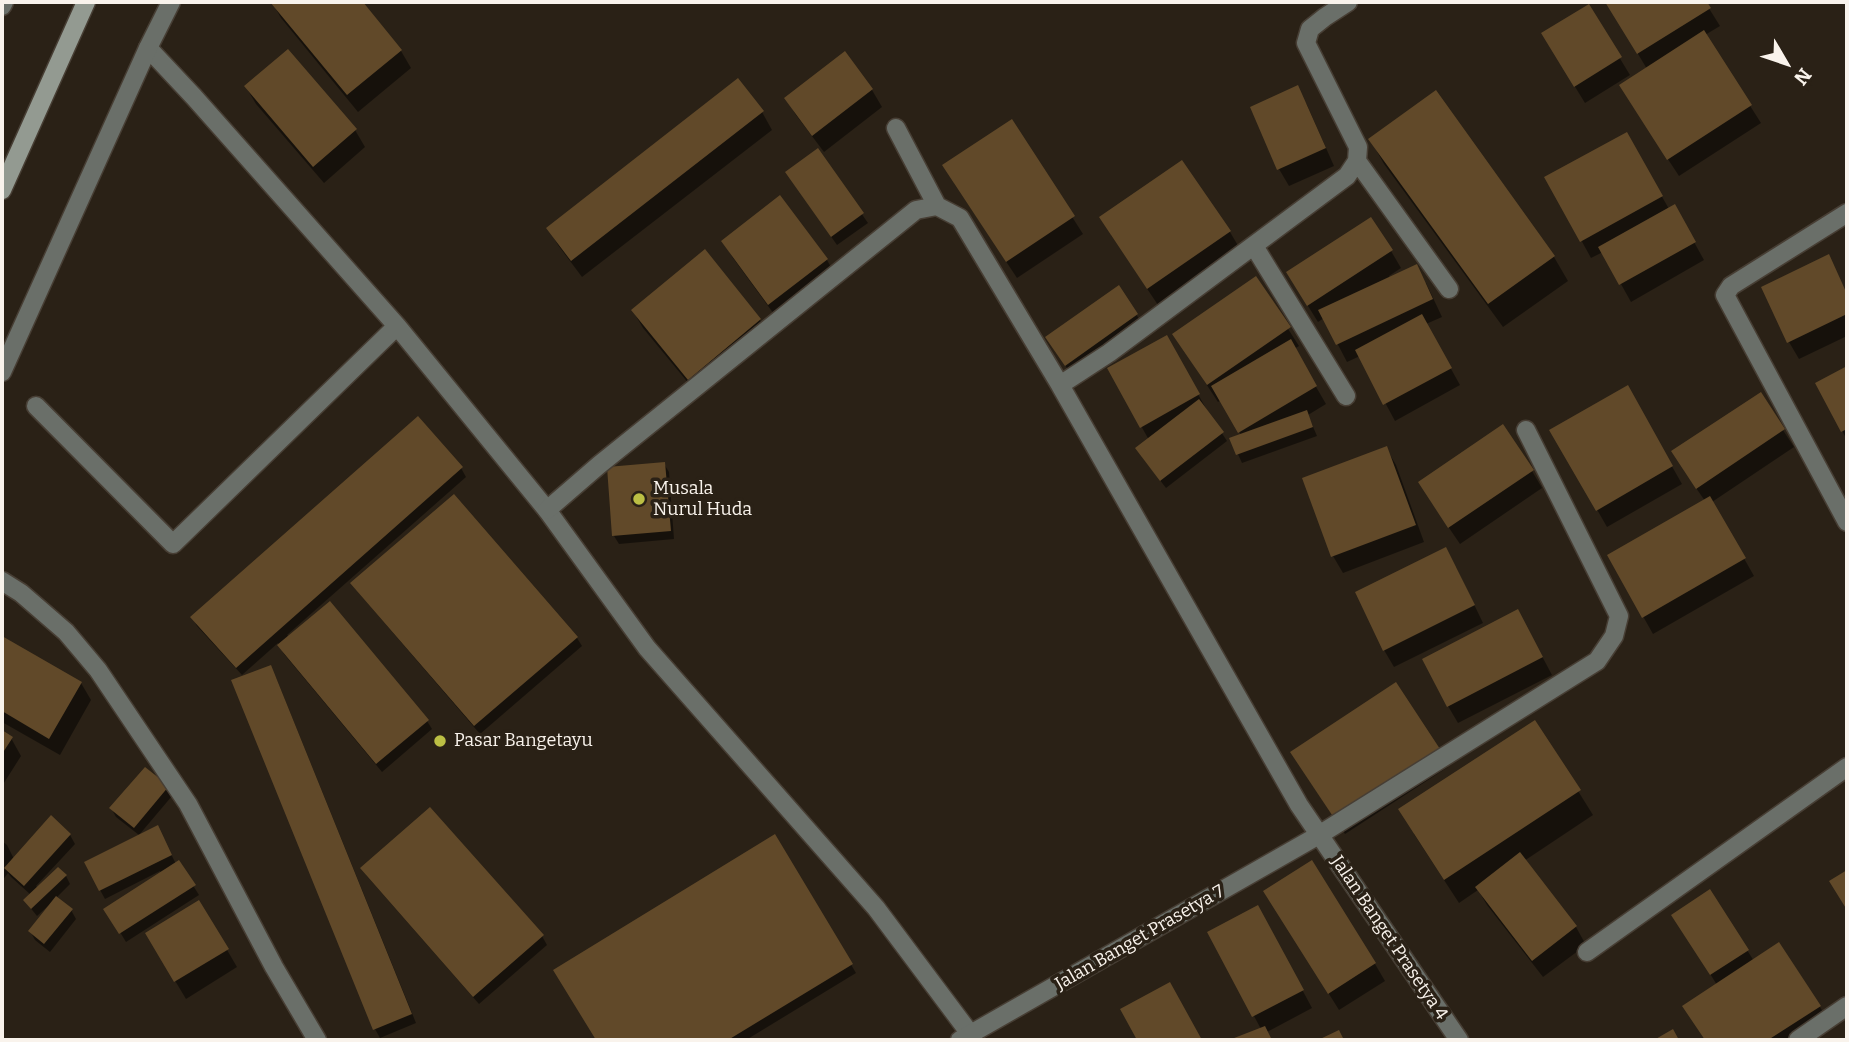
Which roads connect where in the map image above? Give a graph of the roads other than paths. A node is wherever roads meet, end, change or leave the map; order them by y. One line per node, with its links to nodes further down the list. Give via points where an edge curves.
1 (86, 2): 7 (main road)
2 (170, 2): 4 (street)
3 (1348, 2): 6 (street, via 1310,29 1306,43 1358,147)
4 (148, 48): 12 (street); 13 (street)
5 (896, 128): 8 (street)
6 (1357, 161): 10 (street, via 1347,176); 11 (street)
7 (2, 190)
8 (937, 206): 14 (street, Jalan Banget Prasetya 4, via 960,218); 18 (street, via 916,210)
9 (1847, 214): 19 (street, via 1731,286 1725,295)
10 (1254, 246): 14 (street); 15 (street)
11 (1449, 289)
12 (397, 326): 16 (street, via 173,544); 18 (street)
13 (2, 372)
14 (1060, 385): 22 (street, Jalan Banget Prasetya 4)
15 (1346, 397)
16 (36, 406)
17 (1526, 430): 22 (street, Jalan Banget Prasetya 7, via 1619,616 1615,636 1597,661)
18 (547, 510): 25 (street, via 647,648 876,908)
19 (1847, 522)
20 (2, 581): 26 (street, via 66,632 98,670 188,804)
21 (1847, 766): 23 (street)
22 (1319, 835): 25 (street, Jalan Banget Prasetya 7); 27 (street, Jalan Banget Prasetya 4)
23 (1587, 952)
24 (1847, 1006): 28 (street)
25 (966, 1037)
26 (317, 1040)
27 (1459, 1040)
28 (1798, 1040)

